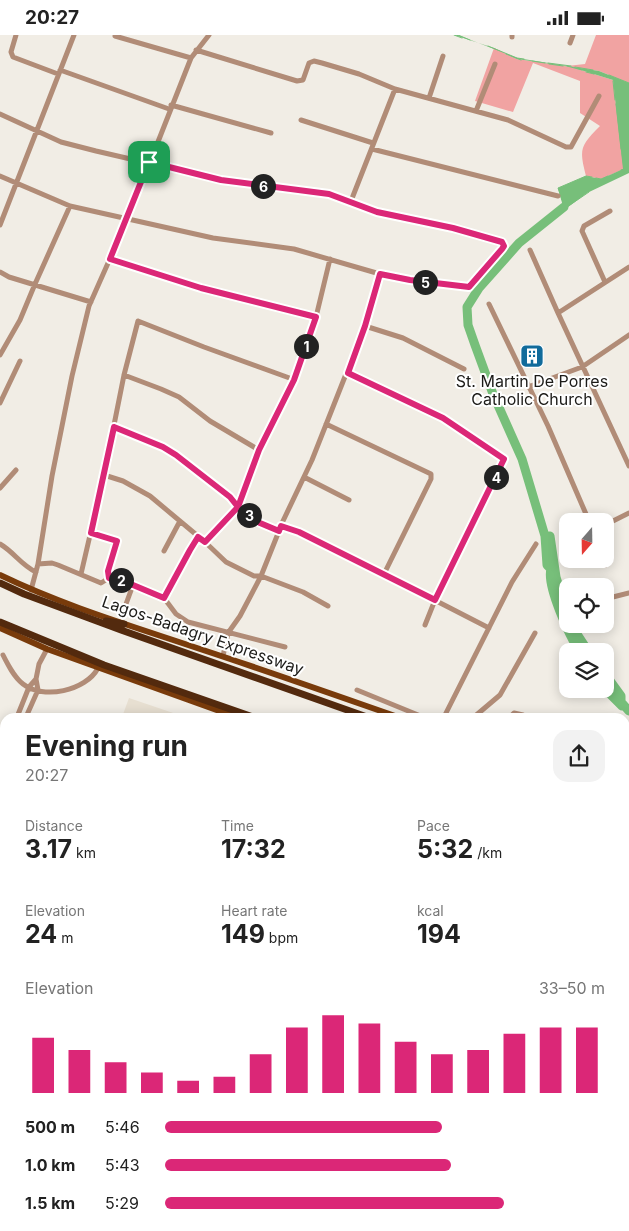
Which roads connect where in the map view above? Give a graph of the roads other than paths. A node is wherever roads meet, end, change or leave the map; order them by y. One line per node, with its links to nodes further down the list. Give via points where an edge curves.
1 (16, 35): 11 (street, via 11,52 13,57)
2 (74, 35): 11 (street)
3 (209, 35): 7 (street)
4 (573, 35): 6 (street)
5 (115, 36): 9 (street)
6 (570, 43)
7 (196, 49): 9 (street); 12 (street, via 297,81 303,79 309,63 314,61)
8 (443, 56): 14 (street)
9 (190, 58): 15 (street)
10 (495, 64): 16 (street)
11 (59, 72): 15 (street); 19 (street)
12 (395, 89): 14 (street); 21 (street)
13 (599, 96): 16 (street, via 571,147 508,120)
14 (429, 98): 16 (street)
15 (170, 107): 20 (street); 22 (street)
16 (476, 111)
17 (0, 115): 19 (street)
18 (301, 120): 21 (street)
19 (36, 130): 22 (street, via 61,142); 24 (street)
20 (271, 133)
21 (373, 146): 25 (street); 26 (street)
22 (149, 162): 26 (street, via 221,180 329,194); 29 (street)
23 (0, 176): 24 (street)
24 (16, 184): 27 (street); 30 (street)
25 (558, 196)
26 (351, 201): 36 (street, via 377,212 502,242 504,246 469,287)
27 (70, 206): 29 (street); 38 (street)
28 (610, 211): 37 (street, via 584,225 582,231)
29 (128, 218): 32 (street); 33 (street, via 213,238 294,249)
30 (0, 225)
31 (530, 250): 41 (street)
32 (110, 259): 39 (street); 42 (street, via 201,288)
33 (330, 259): 36 (street); 42 (street)
34 (629, 267): 37 (street)
35 (0, 272): 38 (street)
36 (380, 274): 43 (street)
37 (605, 282): 41 (street)
38 (35, 284): 39 (street); 45 (street)
39 (91, 302): 75 (street, via 65,411)
40 (489, 304): 52 (street)
41 (558, 313): 47 (street)
42 (316, 317): 51 (street)
43 (365, 326): 48 (street, via 403,338); 49 (street)
44 (629, 335): 47 (street)
45 (0, 355)
46 (20, 361): 53 (street)
47 (582, 367): 52 (street); 57 (street)
48 (464, 369)
49 (348, 373): 54 (street); 88 (street, via 443,418 504,459)
50 (124, 375): 51 (street, via 140,321); 55 (street); 56 (street, via 178,397 210,421)
51 (294, 380): 56 (street)
52 (528, 387): 64 (street)
53 (0, 403)
54 (326, 424): 60 (street); 78 (street, via 431,474)
55 (114, 427): 59 (street); 63 (street, via 176,455 230,497)
56 (259, 450): 63 (street)
57 (629, 466)
58 (16, 470): 61 (street)
59 (104, 475): 67 (street, via 138,488); 69 (street)
60 (304, 477): 62 (street); 68 (street)
61 (0, 488)
62 (349, 500)
63 (238, 507): 68 (street, via 260,523); 71 (street)
64 (585, 513)
65 (629, 513): 66 (street)
66 (614, 520)
67 (180, 521): 70 (street); 74 (street)
68 (280, 529): 78 (street, via 299,532); 80 (street)
69 (91, 533): 77 (street); 81 (street, via 117,541)
70 (198, 537): 71 (street); 87 (street)
71 (205, 542): 80 (street, via 226,562 254,576)
72 (0, 544): 76 (street, via 10,549 26,568)
73 (536, 544): 96 (street)
74 (164, 551)
75 (38, 563): 76 (street); 77 (street, via 52,563)
76 (36, 571): 84 (street)
77 (81, 574): 81 (street, via 100,583)
78 (384, 574): 88 (street)
79 (0, 575): 84 (main road, Lagos-Badagry Expressway)
80 (261, 576): 90 (street, via 303,592); 97 (street)
81 (109, 578): 83 (street)
82 (0, 583): 91 (highway, Lagos-Badagry Expressway)
83 (133, 585): 87 (street); 89 (street)
84 (31, 590): 93 (main road, Lagos-Badagry Expressway)
85 (629, 593): 86 (street)
86 (614, 597)
87 (164, 598): 97 (street, via 182,619)
88 (435, 600): 94 (street); 96 (street)
89 (126, 604)
90 (328, 606)
91 (60, 607): 93 (highway); 112 (highway, Lagos-Badagry Expressway)
92 (0, 622): 103 (highway)
93 (124, 624): 102 (main road, Lagos-Badagry Expressway)
94 (425, 625)
95 (0, 628): 100 (main road)
96 (489, 628): 115 (street)
97 (228, 633): 99 (street); 102 (street)
98 (535, 633): 116 (street, via 500,695)
99 (285, 647)
100 (48, 649): 103 (main road); 104 (street, via 39,664)
101 (3, 655): 105 (street, via 15,676)
102 (222, 656): 113 (main road, Lagos-Badagry Expressway)
103 (101, 666): 107 (street, via 78,686 58,692); 110 (main road); 111 (highway)
104 (36, 679): 105 (street); 107 (street)
105 (29, 687): 107 (street); 108 (street)
106 (357, 689): 114 (street)
107 (38, 691): 109 (street)
108 (19, 713)
109 (28, 713)
110 (225, 713)
111 (241, 713)
112 (357, 713)
113 (386, 713)
114 (414, 713)
115 (446, 713)
116 (479, 713)

